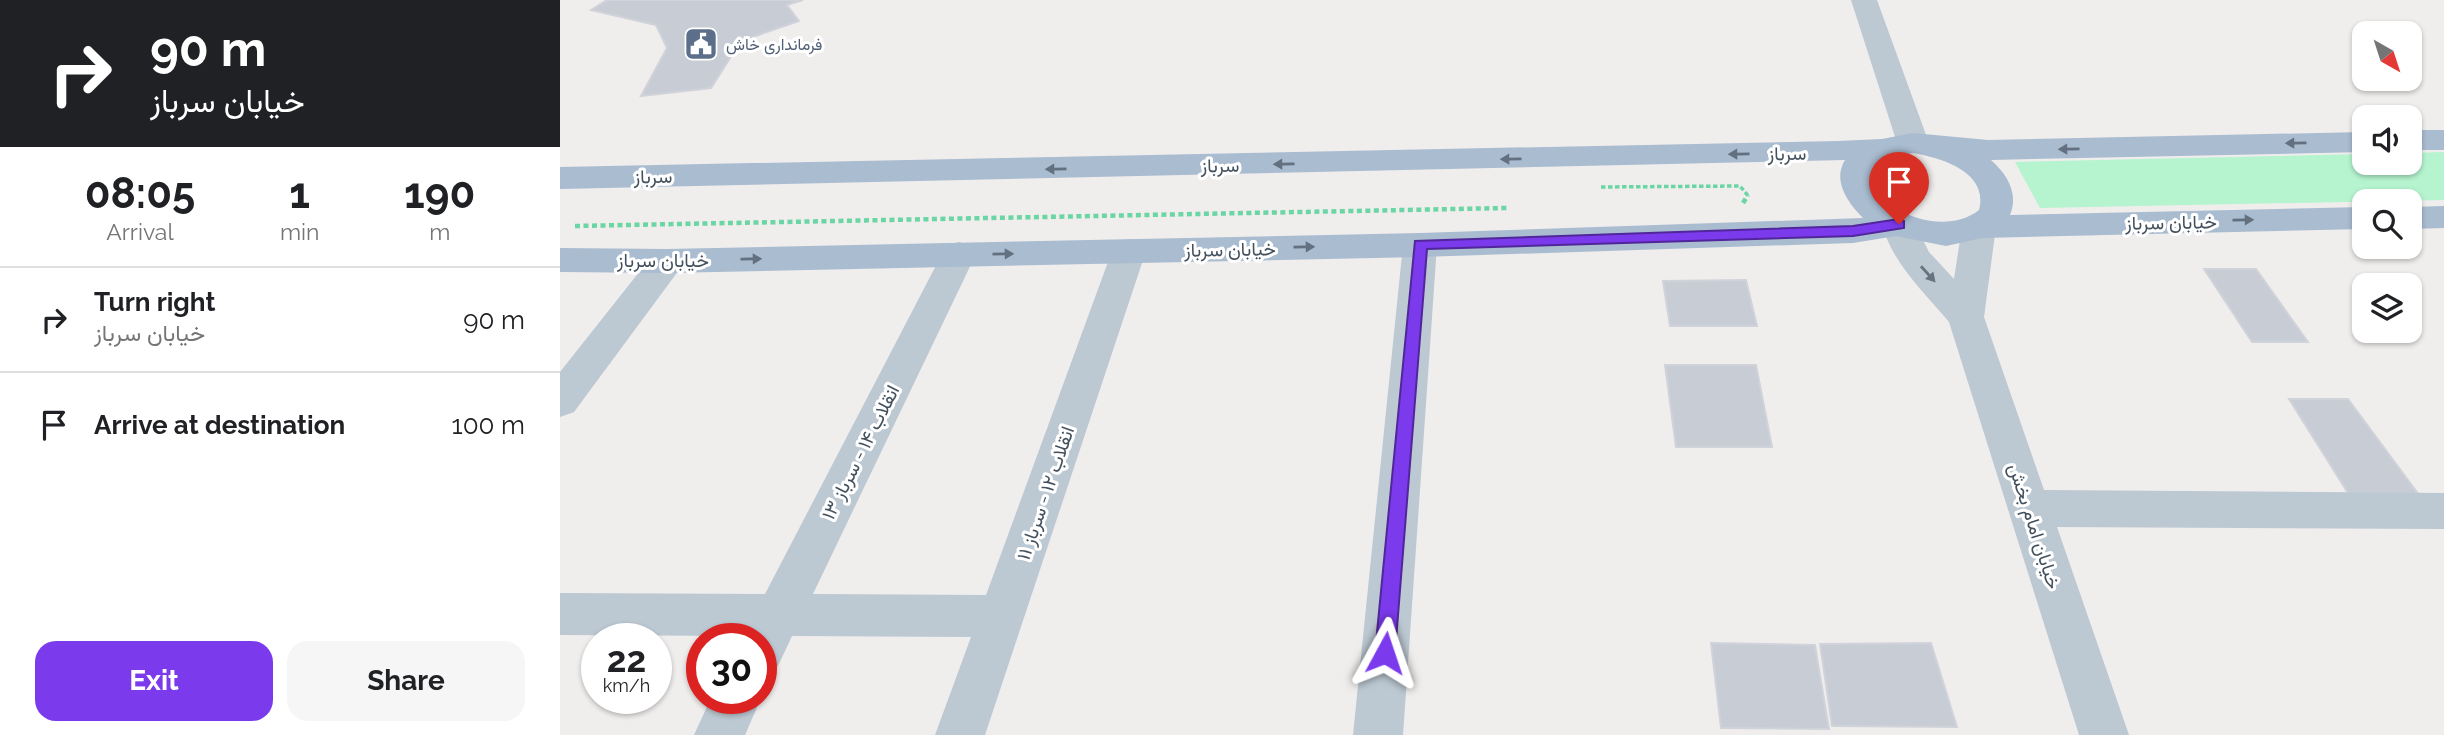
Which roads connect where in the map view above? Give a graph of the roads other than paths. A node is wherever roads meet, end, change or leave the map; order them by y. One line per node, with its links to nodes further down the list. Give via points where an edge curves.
1 (1864, 0): 5 (street)
2 (2444, 140): 3 (main road)
3 (2422, 141)
4 (2352, 142): 5 (main road, one-way to 5, via 1988,150)
5 (1924, 145): 6 (main road); 12 (main road, via 1974,163 1988,176 1997,190 1998,204 1992,217)
6 (1880, 148): 7 (main road, سرباز, one-way to 7); 11 (main road, via 1860,161 1855,175 1858,191 1869,206)
7 (560, 178)
8 (2444, 217): 10 (main road)
9 (2352, 218): 12 (main road, خیابان سرباز, one-way to 9)
10 (2422, 218)
11 (1899, 224): 12 (main road, via 1937,234); 13 (main road, خیابان سرباز, via 1853,231); 18 (street, one-way to 18, via 1917,261)
12 (1979, 227): 18 (street)
13 (1420, 245): 14 (main road, خیابان سرباز, one-way to 13); 30 (street)
14 (1129, 251): 15 (main road, خیابان سرباز, one-way to 14); 23 (street, انقلاب ۱۲ - سرباز ۱۱)
15 (960, 254): 17 (main road, خیابان سرباز, one-way to 15); 24 (street, انقلاب ۱۴ - سرباز ۱۳)
16 (560, 260): 17 (main road, خیابان سرباز)
17 (667, 261): 19 (street)
18 (1966, 317): 20 (street, خیابان امام بخش)
19 (560, 401)
20 (2029, 508): 21 (street); 31 (street, خیابان امام بخش)
21 (2444, 511)
22 (560, 614): 25 (street)
23 (1002, 616): 26 (street); 29 (street, انقلاب ۱۲ - سرباز ۱۱)
24 (775, 623)
25 (686, 625)
26 (777, 632)
27 (729, 714): 28 (street)
28 (719, 735)
29 (960, 735)
30 (1378, 735)
31 (2104, 735)

